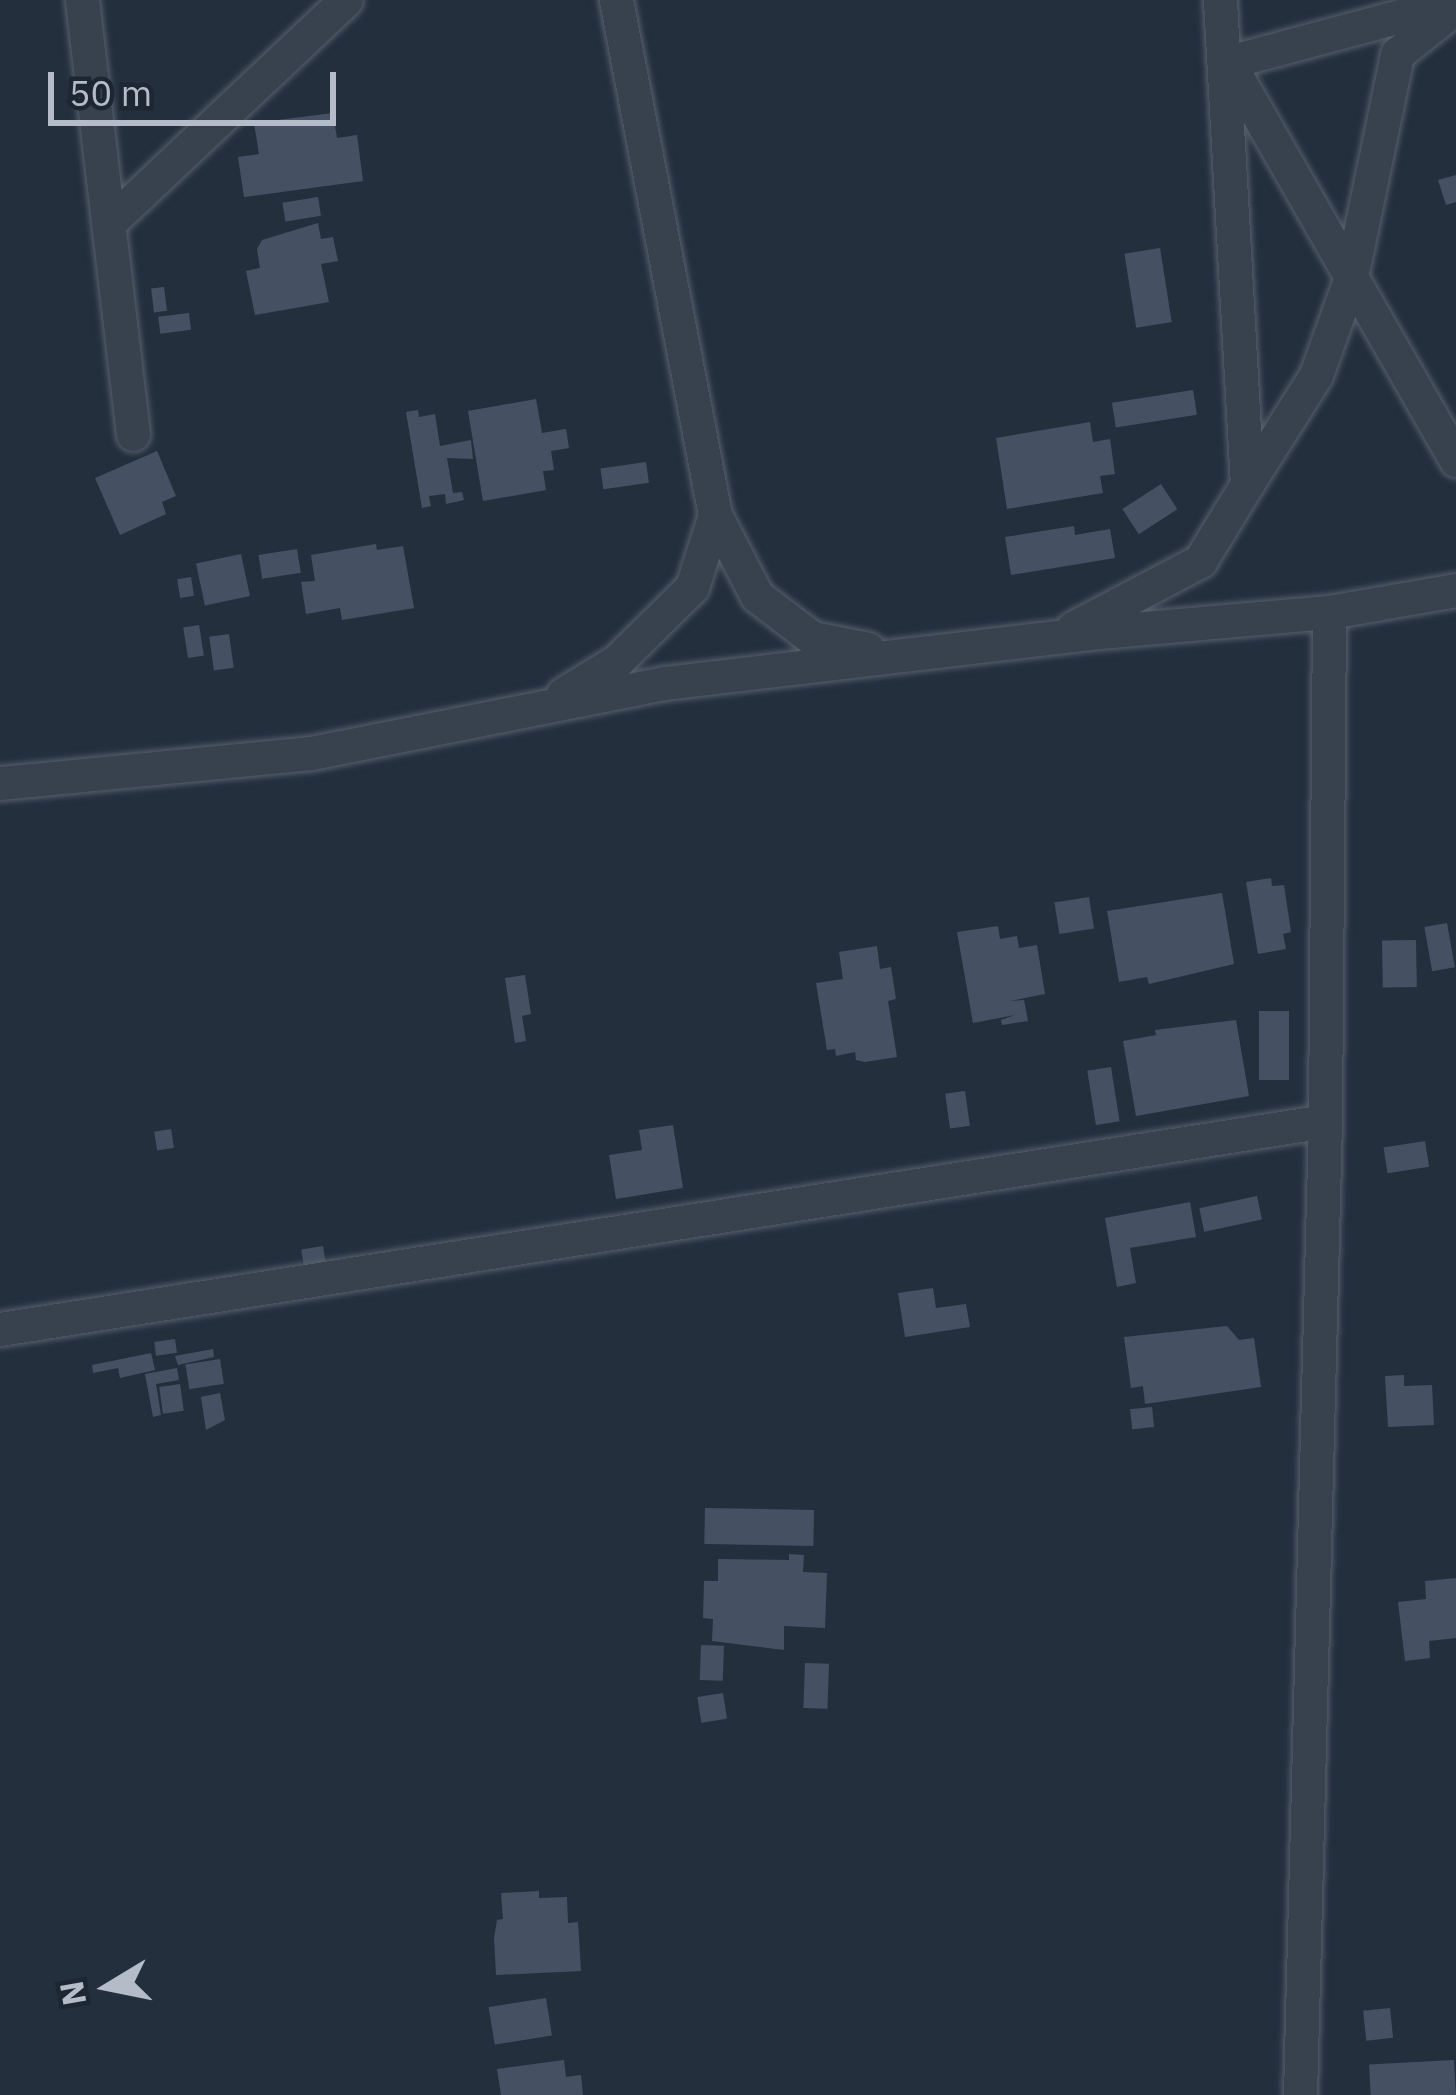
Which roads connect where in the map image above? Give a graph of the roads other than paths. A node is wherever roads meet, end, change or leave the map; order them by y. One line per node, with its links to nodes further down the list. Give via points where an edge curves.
1 (82, 0): 7 (street)
2 (346, 0): 7 (street)
3 (616, 0): 12 (street)
4 (1220, 0): 6 (street)
5 (1456, 4): 6 (street); 8 (street, via 1397,54)
6 (1228, 62): 8 (street); 11 (street)
7 (109, 223): 9 (street)
8 (1351, 277): 10 (street); 11 (street, via 1316,375)
9 (133, 434)
10 (1456, 460)
11 (1247, 484): 15 (street, via 1200,561)
12 (715, 515): 16 (street, via 757,596 812,638); 17 (street, via 692,587 617,661)
13 (1456, 590): 14 (street)
14 (1329, 612): 15 (street); 19 (street)
15 (1054, 638): 16 (street)
16 (905, 656): 17 (street, via 665,683)
17 (544, 706): 18 (street, via 310,753)
18 (0, 783)
19 (1325, 1121): 20 (street); 21 (street)
20 (0, 1329)
21 (1300, 2095)

